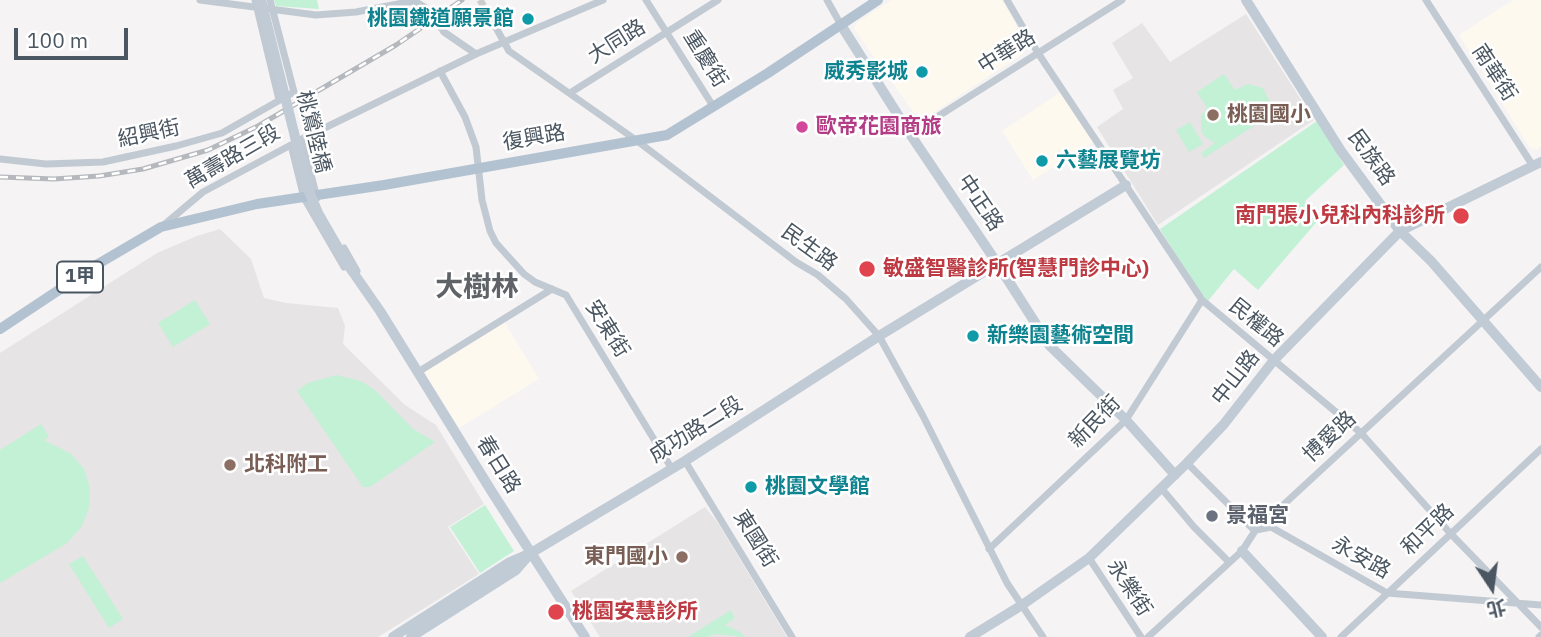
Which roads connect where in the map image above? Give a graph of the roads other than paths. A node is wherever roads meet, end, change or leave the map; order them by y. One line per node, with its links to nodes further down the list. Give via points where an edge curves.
1 (200, 0): 12 (street)
2 (270, 0): 13 (street)
3 (603, 0): 21 (street)
4 (646, 0): 19 (street)
5 (718, 0): 19 (street, 大同路)
6 (827, 0): 18 (street, 中正路)
7 (878, 0): 18 (main road, 復興路 / 1甲)
8 (1007, 0): 23 (street, 民權路)
9 (1122, 0): 23 (street, 中華路)
10 (1246, 0): 38 (street, 民族路, via 1341,151)
11 (1426, 0): 33 (street, 南華街)
12 (258, 3): 13 (street); 17 (street); 40 (street, 桃鶯陸橋, bridge, via 308,189)
13 (273, 9): 14 (street, via 330,14 408,2); 16 (street)
14 (428, 9)
15 (491, 17): 21 (street)
16 (276, 22): 17 (street); 26 (street, 紹興街, via 294,92)
17 (262, 24): 26 (street)
18 (841, 25): 27 (main road, 復興路 / 1甲); 28 (street, 中正路)
19 (667, 31): 25 (street, 大同路); 27 (street, 重慶街)
20 (443, 32): 22 (street)
21 (503, 42): 22 (street); 25 (street, 民生路, via 509,51)
22 (477, 53): 24 (street, 萬壽路三段)
23 (1038, 53): 28 (street, 中華路); 35 (street, 民權路)
24 (440, 71): 29 (street, 萬壽路三段); 34 (street, 安東街, via 465,117)
25 (570, 93): 30 (street, 民生路)
26 (279, 100): 32 (street, 紹興街, via 222,133 124,158 67,163)
27 (713, 106): 30 (main road, 復興路 / 1甲, via 667,135)
28 (910, 134): 39 (street, 中正路)
29 (302, 139): 31 (street, 萬壽路三段); 36 (street, 春日路)
30 (636, 140): 34 (main road, 復興路 / 1甲); 47 (street, 民生路, via 818,275)
31 (291, 145): 36 (street, 春日路); 37 (street, 萬壽路三段, via 203,192)
32 (0, 159)
33 (1537, 164): 38 (street, 中山路)
34 (478, 167): 36 (main road, 復興路 / 1甲); 42 (street, 安東街, via 482,200 496,243 524,274)
35 (1126, 185): 39 (street, 成功路二段); 43 (street, 民權路)
36 (310, 197): 37 (main road, 復興路 / 1甲, via 257,204); 44 (street, 春日路); 44 (street, 春日路, via 343,266)
37 (161, 227): 46 (main road, 萬壽路三段 / 1甲)
38 (1401, 231): 45 (street, 民族路); 48 (street, 中山路)
39 (997, 263): 47 (street, 成功路二段); 51 (street, 中正路, via 1050,346)
40 (348, 265): 44 (street, 春日路)
41 (1541, 267): 45 (street, 博愛路)
42 (552, 289): 49 (street); 56 (street, 安東街, via 566,296)
43 (1202, 300): 48 (street, 民權路); 51 (street, 新民街)
44 (380, 311): 49 (street, 春日路)
45 (1482, 321): 50 (street, 民族路); 52 (street, 博愛路)
46 (0, 329)
47 (879, 336): 54 (street, 成功路二段); 61 (street, 民生路)
48 (1274, 360): 52 (street, 民權路); 55 (street, 中山路)
49 (418, 372): 63 (street, 春日路)
50 (1541, 387)
51 (1126, 420): 57 (street, 中正路); 61 (street, 新民街)
52 (1361, 433): 59 (street, 博愛路); 60 (street, 民權路)
53 (1541, 449): 60 (street, 和平路)
54 (685, 461): 56 (street, 成功路二段); 74 (street, 東國街)
55 (1187, 463): 57 (street, 中山路); 59 (street)
56 (672, 469): 63 (street, 成功路二段)
57 (1175, 475): 58 (street, 中山路)
58 (1162, 489): 64 (street, 中山路); 65 (street)
59 (1255, 531): 62 (street, 博愛路); 66 (street, 永安路, via 1271,527)
60 (1450, 533): 66 (street, 和平路); 67 (street, 民權路)
61 (989, 549): 68 (street, 民生路)
62 (1242, 551): 65 (street, 博愛路); 79 (street)
63 (531, 553): 71 (street, 成功路二段); 72 (street, 成功路二段, via 516,570); 73 (street, 春日路)
64 (1089, 558): 68 (street, 中山路); 77 (street, 永樂街)
65 (1229, 562): 78 (street, 博愛路)
66 (1387, 593): 67 (street, 永安路); 80 (street, 和平路)
67 (1517, 604): 69 (street, 永安路); 70 (street, 民權路)
68 (1022, 605): 75 (street, 中山路); 76 (street, 民生路)
69 (1541, 605)
70 (1541, 627)
71 (393, 637)
72 (411, 637)
73 (585, 637)
74 (792, 637)
75 (971, 637)
76 (1043, 637)
77 (1140, 637)
78 (1148, 637)
79 (1322, 637)
80 (1341, 637)

